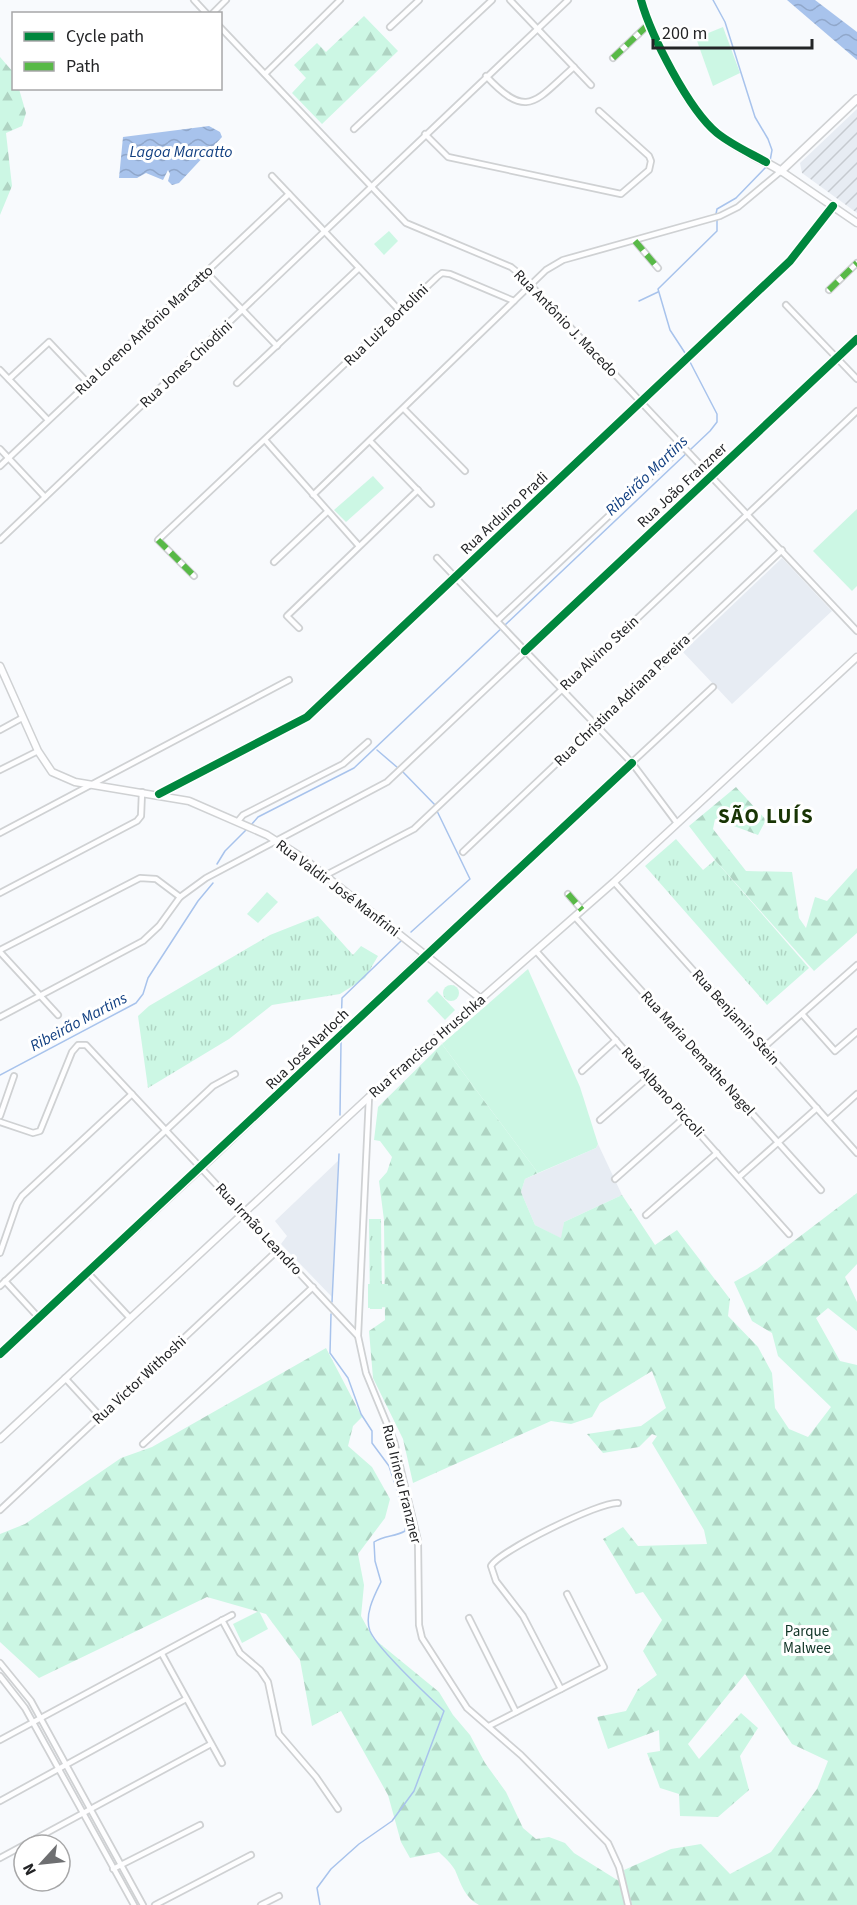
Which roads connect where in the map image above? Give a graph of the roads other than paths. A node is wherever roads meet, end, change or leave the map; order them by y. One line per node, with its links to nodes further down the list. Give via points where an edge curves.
1 (194, 0): 9 (street)
2 (226, 0): 10 (street)
3 (340, 0): 17 (street)
4 (419, 0): 12 (street)
5 (492, 0): 22 (street)
6 (510, 0): 14 (street)
7 (568, 0): 14 (street, Rua Jones Chiodini)
8 (641, 0): 11 (main road)
9 (205, 12)
10 (214, 12)
11 (649, 24): 15 (street); 24 (main road, via 708,125)
12 (390, 27)
13 (222, 29): 17 (street, Rua Antônio J. Macedo)
14 (537, 29): 16 (street); 18 (street, Rua Jones Chiodini)
15 (614, 58)
16 (574, 67): 18 (street, via 537,100 525,104 509,99); 19 (street)
17 (265, 74): 26 (street, Rua Antônio J. Macedo)
18 (486, 76): 23 (street, Rua Jones Chiodini)
19 (591, 85)
20 (857, 99): 24 (main road)
21 (599, 111): 23 (street, via 651,161 649,170 621,194 448,157)
22 (354, 129)
23 (425, 134): 26 (street, Rua Jones Chiodini)
24 (781, 171): 28 (main road); 31 (street, via 738,207 720,216)
25 (272, 176): 27 (street)
26 (370, 186): 30 (street, Rua Jones Chiodini); 36 (street, Rua Antônio J. Macedo, via 406,223 511,267)
27 (288, 194): 30 (street); 35 (street, Rua Loreno Antônio Marcatto)
28 (833, 206): 29 (main road); 50 (street, Rua Arduino Pradi, via 790,261)
29 (857, 224)
30 (325, 232): 33 (street); 40 (street, Rua Jones Chiodini)
31 (635, 241): 34 (street); 36 (street, via 555,264)
32 (857, 263): 37 (street)
33 (358, 268): 41 (street); 43 (street)
34 (658, 268)
35 (206, 272): 40 (street); 48 (street, Rua Loreno Antônio Marcatto)
36 (531, 284): 38 (street); 50 (street, Rua Antônio J. Macedo)
37 (829, 290)
38 (514, 301): 41 (street, Rua Luiz Bortolini, via 442,273); 51 (street)
39 (786, 305): 44 (street)
40 (243, 311): 43 (street); 64 (street, Rua Jones Chiodini)
41 (400, 311): 54 (street, Rua Luiz Bortolini)
42 (857, 339): 44 (street, Rua João Franzner)
43 (277, 346): 49 (street)
44 (837, 358): 47 (street); 61 (street, Rua João Franzner)
45 (0, 370): 46 (street)
46 (9, 379): 48 (street, via 49,342); 53 (street)
47 (857, 379)
48 (87, 382): 53 (street, Rua Loreno Antônio Marcatto)
49 (237, 383)
50 (641, 402): 57 (street, Rua Antônio J. Macedo); 74 (street, Rua Arduino Pradi)
51 (404, 409): 55 (street); 60 (street)
52 (857, 411): 67 (street, Rua Alvino Stein)
53 (48, 420): 58 (street, Rua Loreno Antônio Marcatto)
54 (265, 440): 63 (street); 73 (street, Rua Luiz Bortolini, via 158,540)
55 (370, 441): 62 (street); 63 (street)
56 (0, 449): 58 (street)
57 (686, 450): 61 (street, Rua Antônio J. Macedo); 75 (street)
58 (9, 458): 59 (street, Rua Loreno Antônio Marcatto); 64 (street)
59 (0, 466)
60 (465, 471)
61 (711, 476): 67 (street, Rua Antônio J. Macedo); 78 (street, Rua João Franzner)
62 (418, 490): 65 (street); 69 (street)
63 (313, 495): 66 (street)
64 (45, 497): 68 (street, Rua Jones Chiodini)
65 (431, 504)
66 (327, 512): 69 (street); 72 (street)
67 (748, 514): 70 (street, Rua Antônio J. Macedo); 83 (street, Rua Alvino Stein)
68 (0, 540)
69 (359, 546): 76 (street, via 287,616)
70 (782, 550): 77 (street, Rua Antônio J. Macedo); 85 (street, Rua Christina Adriana Pereira)
71 (437, 558): 74 (street)
72 (274, 562)
73 (194, 576)
74 (455, 578): 75 (street); 93 (street, Rua Arduino Pradi, via 307,717)
75 (498, 623): 78 (street)
76 (298, 628)
77 (857, 631)
78 (525, 651): 83 (street); 97 (street, Rua João Franzner, via 374,791)
79 (857, 657): 95 (main road, Rua Francisco Hruschka)
80 (0, 666): 84 (main road, Rua Valdir José Manfrini)
81 (289, 680): 91 (street)
82 (712, 687): 89 (street, Rua José Narloch)
83 (561, 688): 85 (street); 99 (street, Rua Alvino Stein, via 409,832)
84 (22, 718): 86 (street); 88 (main road, Rua Valdir José Manfrini)
85 (596, 726): 89 (street); 98 (street, Rua Christina Adriana Pereira)
86 (0, 729)
87 (368, 742): 94 (street, via 343,764)
88 (38, 751): 90 (street); 91 (main road, Rua Valdir José Manfrini, via 52,772)
89 (632, 763): 95 (street); 108 (street, Rua José Narloch)
90 (0, 770)
91 (91, 785): 92 (main road, Rua Valdir José Manfrini); 96 (street)
92 (142, 792): 93 (main road, Rua Valdir José Manfrini); 101 (street, via 141,816 137,821)
93 (159, 794): 94 (main road, Rua Valdir José Manfrini, via 189,801)
94 (238, 821): 97 (main road, Rua Valdir José Manfrini)
95 (677, 823): 100 (main road, Rua Francisco Hruschka)
96 (0, 833)
97 (278, 841): 99 (main road, Rua Valdir José Manfrini); 103 (street, Rua João Franzner, via 206,878)
98 (463, 852)
99 (326, 875): 108 (main road, Rua Valdir José Manfrini)
100 (614, 882): 104 (main road, Rua Francisco Hruschka); 117 (street, Rua Benjamin Stein)
101 (0, 893)
102 (568, 894): 104 (street)
103 (180, 897): 106 (street, via 156,879 140,878); 110 (street, Rua João Franzner, via 159,926 142,941)
104 (582, 910): 105 (main road, Rua Francisco Hruschka)
105 (575, 917): 107 (main road, Rua Francisco Hruschka); 132 (street, Rua Maria Demathe Nagel)
106 (0, 951): 110 (street)
107 (536, 951): 111 (main road, Rua Francisco Hruschka); 116 (street, Rua Albano Piccoli)
108 (426, 954): 111 (main road, Rua Valdir José Manfrini); 135 (main road, Rua José Narloch)
109 (857, 965): 112 (street)
110 (40, 995): 113 (street); 114 (street, Rua João Franzner)
111 (481, 999): 124 (main road, Rua Francisco Hruschka)
112 (802, 1014): 115 (street, via 835,1051); 117 (street)
113 (58, 1015)
114 (0, 1017)
115 (857, 1032)
116 (616, 1040): 118 (street); 121 (street, Rua Albano Piccoli)
117 (763, 1048): 125 (street, Rua Benjamin Stein)
118 (582, 1071)
119 (235, 1074): 131 (street, via 213,1086)
120 (14, 1076): 126 (street)
121 (649, 1077): 127 (street, Rua Albano Piccoli); 128 (street)
122 (132, 1094): 130 (street, Rua Irmão Leandro, via 86,1045 78,1045 40,1131 33,1133); 131 (street, Rua Irmão Leandro); 143 (street, via 22,1196)
123 (857, 1094): 129 (street)
124 (369, 1097): 139 (main road, Rua Francisco Hruschka); 150 (street, Rua Irineu Franzner)
125 (817, 1108): 129 (street, Rua Benjamin Stein); 132 (street)
126 (0, 1116)
127 (685, 1117): 134 (street, Rua Albano Piccoli); 137 (street)
128 (600, 1120)
129 (828, 1120): 133 (street, Rua Benjamin Stein)
130 (0, 1122)
131 (166, 1131): 135 (street, Rua Irmão Leandro); 145 (street)
132 (778, 1142): 136 (street); 138 (street, Rua Maria Demathe Nagel)
133 (857, 1153)
134 (717, 1154): 136 (street, Rua Albano Piccoli); 140 (street)
135 (201, 1168): 139 (street, Rua Irmão Leandro); 144 (main road, Rua José Narloch)
136 (738, 1177): 141 (street, Rua Albano Piccoli)
137 (615, 1179)
138 (821, 1190)
139 (244, 1214): 142 (street, Rua Irmão Leandro); 149 (main road, Rua Francisco Hruschka)
140 (646, 1215)
141 (789, 1234)
142 (278, 1250): 147 (street, Rua Irmão Leandro); 153 (street, Rua Victor Withoshi)
143 (0, 1253)
144 (88, 1273): 148 (main road, Rua José Narloch); 149 (street)
145 (5, 1281): 146 (street); 148 (street)
146 (0, 1286)
147 (313, 1287): 150 (street, Rua Irmão Leandro); 155 (street)
148 (39, 1318): 151 (main road, Rua José Narloch)
149 (130, 1318): 152 (main road, Rua Francisco Hruschka)
150 (358, 1336): 170 (street, Rua Irineu Franzner, via 366,1373 394,1441 418,1541 420,1632 467,1708)
151 (0, 1354)
152 (65, 1378): 153 (street); 154 (main road, Rua Francisco Hruschka)
153 (100, 1416): 157 (street, Rua Victor Withoshi)
154 (0, 1439)
155 (143, 1444)
156 (618, 1503): 165 (street, via 589,1511 491,1566 493,1576 523,1616)
157 (0, 1510)
158 (567, 1594): 165 (street, via 604,1667)
159 (232, 1615): 161 (street)
160 (469, 1618): 167 (street)
161 (222, 1620): 162 (street); 178 (street, via 240,1653 268,1682 279,1734)
162 (162, 1654): 166 (street); 168 (street)
163 (0, 1663): 168 (street, via 24,1690)
164 (0, 1676): 169 (street)
165 (561, 1689): 167 (street)
166 (186, 1699): 172 (street); 174 (street)
167 (516, 1712): 170 (street)
168 (41, 1718): 169 (street); 174 (street)
169 (33, 1722): 171 (street); 175 (street)
170 (489, 1726): 190 (street, Rua Irineu Franzner, via 609,1843)
171 (0, 1740)
172 (211, 1744): 173 (street); 177 (street)
173 (222, 1763)
174 (66, 1765): 175 (street); 177 (street)
175 (59, 1769): 176 (street); 179 (street)
176 (0, 1801)
177 (91, 1809): 179 (street); 183 (street)
178 (338, 1809)
179 (83, 1814): 182 (street); 184 (street)
180 (200, 1825): 183 (street)
181 (251, 1855): 188 (street)
182 (0, 1858)
183 (121, 1865): 184 (street); 187 (street)
184 (113, 1869): 186 (street)
185 (279, 1896): 189 (street)
186 (134, 1905)
187 (143, 1905)
188 (155, 1905)
189 (261, 1905)
190 (628, 1905)

